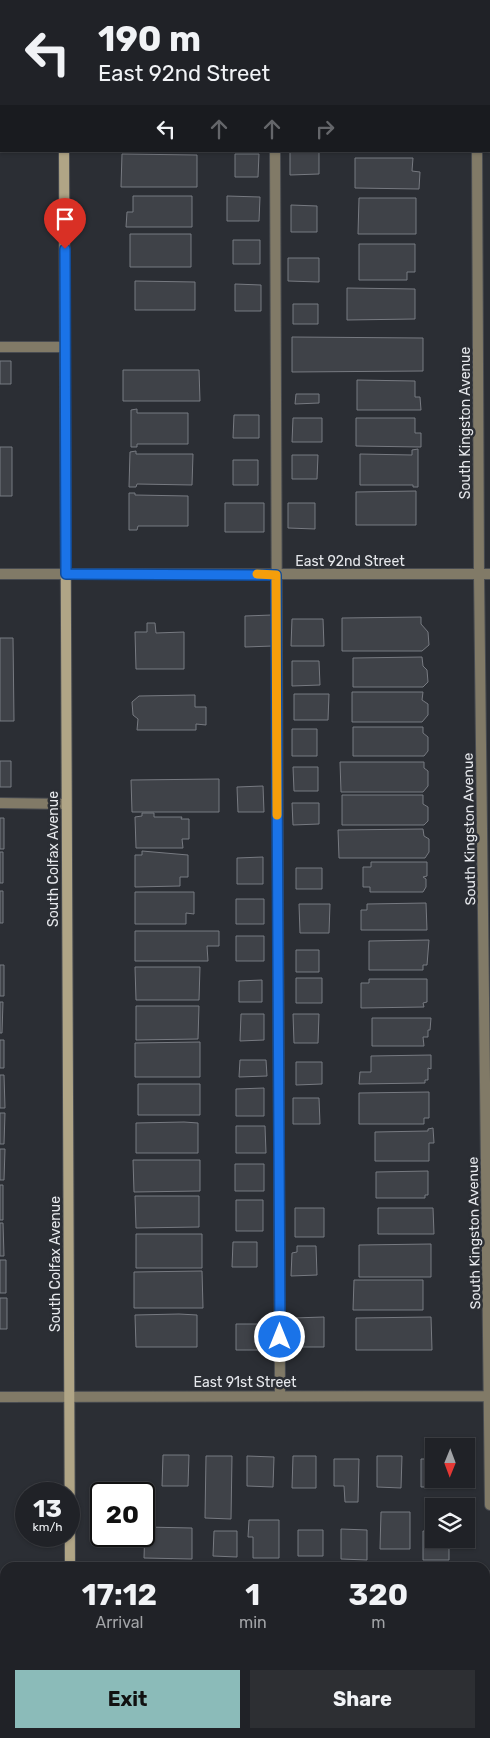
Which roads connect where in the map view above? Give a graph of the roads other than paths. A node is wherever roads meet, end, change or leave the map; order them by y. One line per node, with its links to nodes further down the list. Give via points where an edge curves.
1 (64, 152): 5 (main road, South Colfax Avenue)
2 (275, 152): 9 (street)
3 (477, 152): 8 (street, South Kingston Avenue)
4 (0, 347): 5 (street)
5 (65, 348): 7 (main road, South Colfax Avenue)
6 (0, 574): 7 (street, East 92nd Street)
7 (66, 574): 9 (street, East 92nd Street); 11 (main road, South Colfax Avenue)
8 (485, 574): 9 (street, East 92nd Street); 15 (street, South Kingston Avenue)
9 (276, 575): 14 (street)
10 (0, 803): 11 (street)
11 (66, 804): 13 (main road, South Colfax Avenue)
12 (0, 1396): 13 (street, East 91st Street)
13 (69, 1396): 14 (street, East 91st Street); 17 (main road, South Colfax Avenue)
14 (280, 1396): 15 (street, East 91st Street)
15 (490, 1396): 16 (street, South Kingston Avenue)
16 (490, 1505)
17 (70, 1562)

